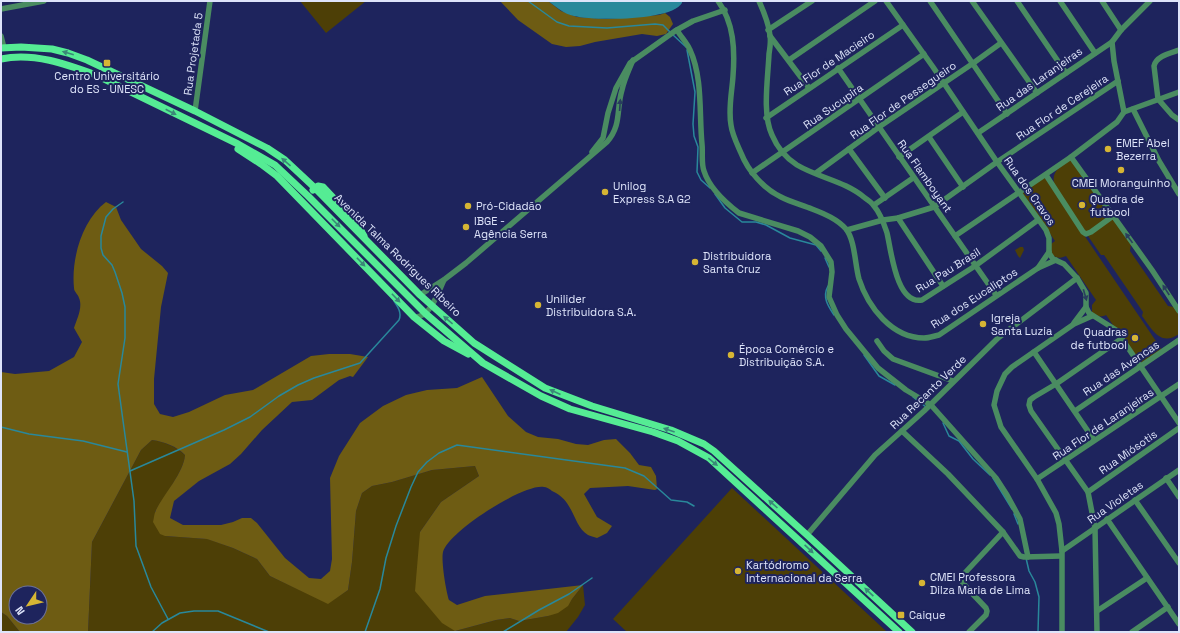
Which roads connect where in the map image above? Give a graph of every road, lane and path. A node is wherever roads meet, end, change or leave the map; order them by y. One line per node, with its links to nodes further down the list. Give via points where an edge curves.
1 (44, 1): 14 (street)
2 (210, 1): 46 (street, Rua Projetada 5)
3 (718, 1): 15 (street)
4 (759, 1): 18 (street, Rua Pau Brasil)
5 (812, 1): 18 (street)
6 (875, 1): 32 (street)
7 (886, 1): 16 (street, Rua dos Cravos)
8 (930, 1): 33 (street)
9 (972, 1): 23 (street)
10 (1017, 1): 35 (street)
11 (1102, 1): 19 (street)
12 (1150, 1): 19 (street)
13 (1061, 2): 27 (street)
14 (1, 9)
15 (725, 10): 17 (street); 64 (street, via 733,36 731,125)
16 (903, 25): 28 (street, Rua dos Cravos); 34 (street, Rua Flor de Macieiro)
17 (676, 30): 31 (street); 109 (street, via 687,45 694,62 700,96 703,170 706,177 739,213 798,231 821,246 832,267 829,296 843,325 878,368)
18 (768, 30): 21 (street, Rua Pau Brasil)
19 (1121, 30): 22 (street)
20 (1, 36): 24 (street)
21 (770, 36): 32 (street); 50 (street, Rua Pau Brasil)
22 (1112, 42): 27 (street, Rua das Laranjeiras); 36 (street)
23 (1001, 43): 33 (street, Rua Flor de Pessegueiro); 40 (street)
24 (2, 48): 25 (main road)
25 (51, 49): 30 (main road); 41 (main road, one-way to 25, via 93,62)
26 (1179, 50): 43 (street, via 1155,62)
27 (1095, 53): 35 (street, Rua das Laranjeiras)
28 (924, 54): 37 (street, Rua dos Cravos); 42 (street, Rua Sucupira)
29 (1, 59): 30 (main road, Avenida Talma Rodrigues Ribeiro, via 30,57)
30 (49, 60): 44 (main road, Avenida Talma Rodrigues Ribeiro, via 96,75)
31 (633, 60): 52 (street, via 616,88); 53 (street, one-way to 31, via 622,89)
32 (789, 60): 38 (street)
33 (972, 64): 37 (street, Rua Flor de Pessegueiro); 49 (street)
34 (838, 68): 38 (street, Rua Flor de Macieiro); 42 (street, Rua Flamboyant)
35 (1066, 73): 40 (street, Rua das Laranjeiras)
36 (1118, 81): 48 (street); 63 (street, Rua Flor de Cerejeira)
37 (944, 83): 47 (street, Rua dos Cravos); 54 (street, Rua Flor de Pessegueiro)
38 (809, 88): 50 (street, Rua Flor de Macieiro)
39 (1179, 92): 43 (street)
40 (1036, 93): 49 (street, Rua das Laranjeiras)
41 (158, 94): 44 (main road); 46 (main road)
42 (860, 99): 54 (street, Rua Flamboyant); 59 (street, Rua Sucupira)
43 (1158, 99): 45 (street); 51 (street)
44 (153, 103): 55 (main road, Avenida Talma Rodrigues Ribeiro, one-way to 55)
45 (1133, 109): 48 (street); 70 (street)
46 (195, 111): 69 (main road, one-way to 46, via 276,154)
47 (963, 112): 56 (street, Rua dos Cravos); 57 (street)
48 (1124, 112): 61 (street, via 1117,122)
49 (1007, 114): 56 (street, Rua das Laranjeiras)
50 (766, 118): 59 (street, Rua Pau Brasil)
51 (1179, 120)
52 (606, 125): 53 (street); 62 (street, via 603,138)
53 (616, 127): 62 (street, via 611,137)
54 (878, 127): 58 (street, Rua Flor de Pessegueiro); 60 (street, Rua Flamboyant)
55 (209, 131): 72 (main road, Avenida Talma Rodrigues Ribeiro, via 269,161); 74 (main road, via 277,176)
56 (978, 133): 63 (street, Rua dos Cravos)
57 (929, 137): 60 (street); 68 (street)
58 (849, 149): 65 (street, Rua Flor de Pessegueiro); 73 (street)
59 (782, 153): 64 (street, Rua Sucupira); 65 (street, Rua Pau Brasil, via 797,165)
60 (899, 157): 67 (street, Rua Flamboyant)
61 (1071, 157): 66 (street); 77 (street)
62 (587, 160): 88 (street)
63 (997, 162): 68 (street, Rua Flor de Cerejeira); 71 (street, Rua dos Cravos)
64 (752, 173): 81 (street, via 764,186 780,197 825,214)
65 (816, 173): 75 (street, Rua Pau Brasil, via 856,190)
66 (1046, 175): 71 (street); 77 (street, via 1086,234)
67 (914, 178): 73 (street); 76 (street, Rua Flamboyant)
68 (963, 186): 76 (street, Rua Flor de Cerejeira)
69 (315, 188): 72 (main road); 90 (main road, Avenida Talma Rodrigues Ribeiro, via 323,187 356,222 367,242)
70 (1178, 190)
71 (1019, 193): 80 (street, Rua dos Cravos); 82 (street)
72 (308, 196): 74 (main road); 95 (main road, Avenida Talma Rodrigues Ribeiro, one-way to 95)
73 (885, 198): 75 (street)
74 (305, 204): 97 (main road, one-way to 97)
75 (874, 205): 79 (street, Rua Pau Brasil)
76 (934, 207): 78 (street, Rua Flor de Cerejeira); 82 (street, Rua Flamboyant)
77 (1113, 216): 94 (street, one-way to 77)
78 (898, 218): 79 (street, Rua Flor de Cerejeira); 89 (street)
79 (883, 220): 81 (street, Rua Flor de Cerejeira); 89 (street, Rua Pau Brasil, via 896,275 906,293 918,301)
80 (1038, 220): 83 (street, Rua dos Cravos, via 1049,238); 85 (street, Rua Pau Brasil)
81 (847, 230): 91 (street, Rua dos Eucaliptos, via 859,279 866,296 881,317 898,332 925,338 939,335)
82 (955, 236): 85 (street, Rua Flamboyant)
83 (1049, 252): 84 (street); 86 (street, Rua dos Eucaliptos)
84 (1056, 260): 86 (street, Rua dos Eucaliptos); 87 (street, via 1064,264)
85 (974, 266): 89 (street, Rua Pau Brasil); 91 (street, Rua Flamboyant)
86 (1038, 268): 91 (street, Rua dos Eucaliptos)
87 (1077, 278): 93 (street, one-way to 93, via 1086,293); 105 (street, Rua Recanto Verde, via 998,338)
88 (445, 279): 90 (street); 92 (street)
89 (943, 286)
90 (420, 295): 92 (main road, Avenida Talma Rodrigues Ribeiro)
91 (996, 295)
92 (431, 306): 95 (street); 125 (main road, Avenida Talma Rodrigues Ribeiro, one-way to 92, via 704,444 671,430 574,400 545,388 474,343)
93 (1086, 307): 96 (street); 98 (street)
94 (1179, 311)
95 (426, 314): 97 (street); 103 (main road, Avenida Talma Rodrigues Ribeiro)
96 (1092, 316): 98 (street); 99 (street, via 1116,330)
97 (414, 317): 103 (main road, via 444,341)
98 (1074, 324): 102 (street)
99 (1121, 338): 104 (street); 106 (street)
100 (1179, 340): 104 (street, Rua das Avencas)
101 (877, 341): 105 (street, via 893,359)
102 (1034, 352): 106 (street); 118 (street, via 1005,374 994,405 1001,427)
103 (483, 363): 133 (main road, Avenida Talma Rodrigues Ribeiro, one-way to 133, via 541,396 570,409 672,439 710,458)
104 (1141, 367): 108 (street); 110 (street, Rua das Avencas)
105 (954, 381): 109 (street, Rua Recanto Verde)
106 (1056, 384): 110 (street); 115 (street, via 1030,400 1029,405 1030,411)
107 (1179, 384): 108 (street, Rua Flor de Laranjeiras)
108 (1161, 397): 111 (street); 114 (street, Rua Flor de Laranjeiras)
109 (930, 406): 113 (street, Rua Recanto Verde); 127 (street, via 996,478 1008,495 1020,519)
110 (1075, 411): 114 (street)
111 (1179, 423)
112 (1179, 428): 119 (street, Rua Miósotis)
113 (902, 431): 124 (street, via 948,474); 125 (street, Rua Recanto Verde, via 875,455)
114 (1094, 440): 115 (street, Rua Flor de Laranjeiras)
115 (1066, 460): 118 (street, Rua Flor de Laranjeiras); 119 (street)
116 (1179, 470): 117 (street, Rua Violetas)
117 (1166, 478): 120 (street); 121 (street, Rua Violetas)
118 (1037, 480): 126 (street, via 1056,513)
119 (1088, 492): 123 (street)
120 (1179, 497)
121 (1135, 500): 122 (street, Rua Violetas); 128 (street)
122 (1107, 520): 123 (street, Rua Violetas); 129 (street)
123 (1095, 528): 126 (street, Rua Violetas); 131 (street)
124 (1003, 532): 127 (street, via 1020,556); 135 (street, via 962,576 961,580 987,612)
125 (807, 535): 134 (main road, Avenida Talma Rodrigues Ribeiro, one-way to 125)
126 (1062, 554): 127 (street); 136 (street)
127 (1026, 557)
128 (1179, 563)
129 (1147, 578): 130 (street); 131 (street)
130 (1168, 607): 132 (street); 138 (street)
131 (1097, 611): 137 (street)
132 (1179, 624)
133 (899, 632)
134 (912, 632)
135 (969, 632)
136 (1062, 632)
137 (1097, 632)
138 (1132, 632)

